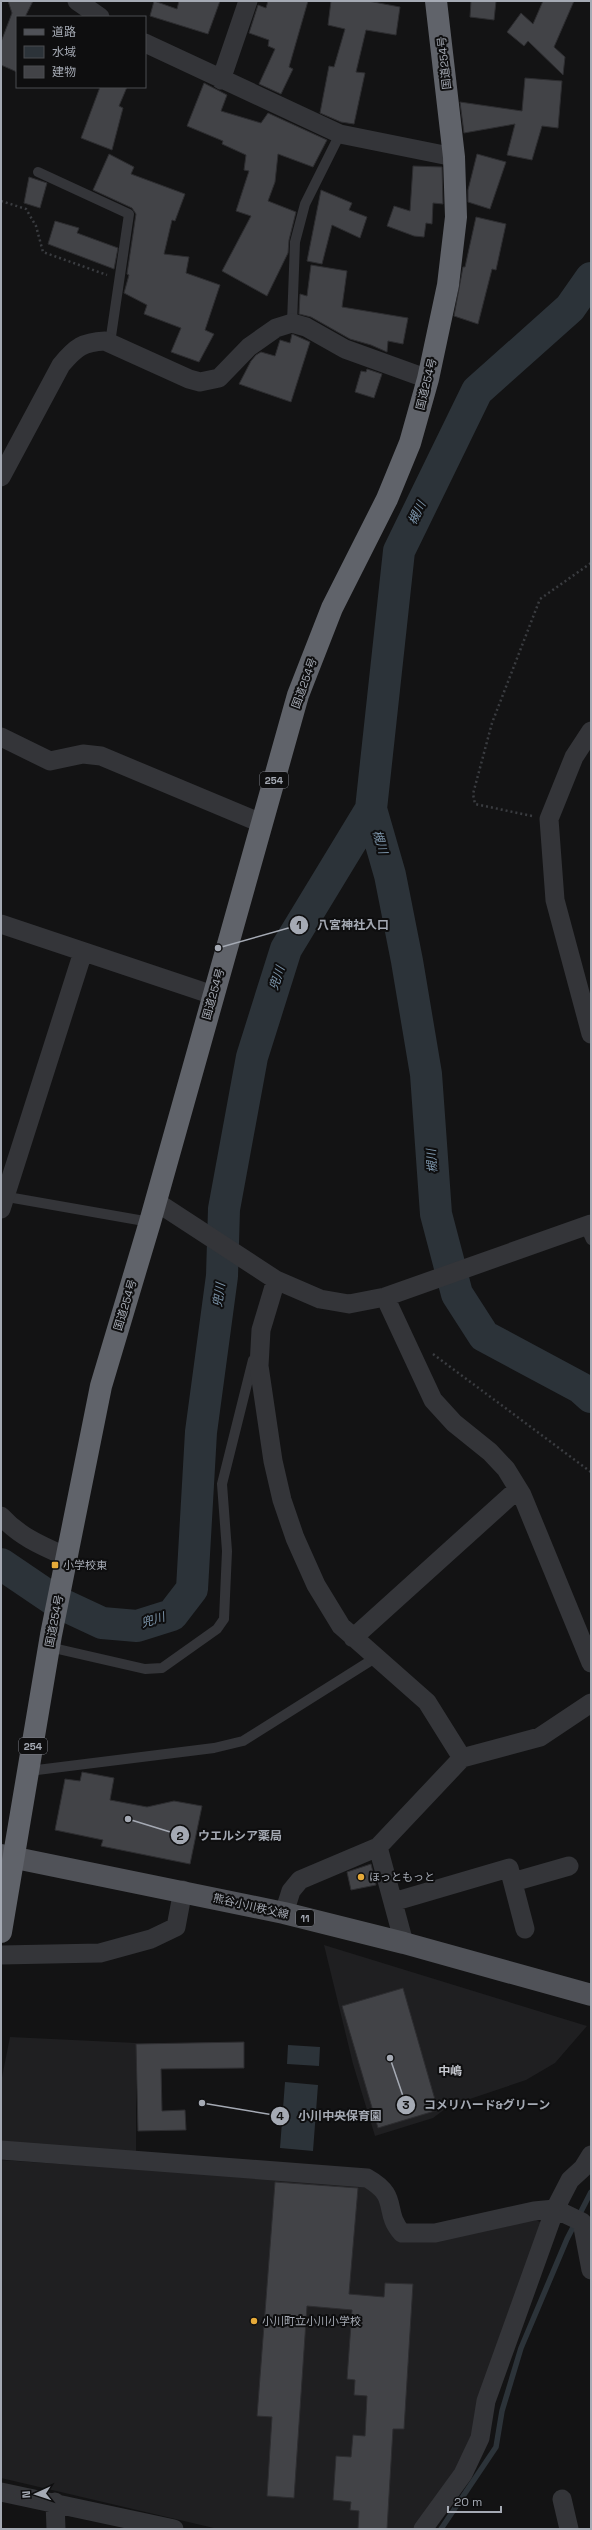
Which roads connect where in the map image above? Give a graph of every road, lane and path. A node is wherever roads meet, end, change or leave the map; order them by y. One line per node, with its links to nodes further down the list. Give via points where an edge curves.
1 (77, 1): 4 (street)
2 (248, 1): 6 (street)
3 (436, 1): 8 (highway, 国道254号 / 254)
4 (99, 16)
5 (146, 43): 6 (street)
6 (221, 80): 7 (street)
7 (340, 134): 8 (street); 12 (lane, via 305,204 297,235)
8 (454, 157): 14 (highway, 国道254号 / 254, via 456,217 448,285)
9 (38, 172): 11 (lane, via 129,214)
10 (1, 201): 11 (path, via 26,209 36,226 43,252)
11 (119, 279): 13 (lane)
12 (292, 324): 13 (street, via 276,328 249,347 219,378 200,382); 14 (street, via 306,327 345,349)
13 (110, 343): 15 (street, via 105,341 85,344 74,349 61,364)
14 (428, 379): 20 (highway, 国道254号 / 254, via 410,443 387,499 332,608 298,695)
15 (1, 477)
16 (591, 563): 19 (path, via 540,599 492,723 473,794 475,804)
17 (591, 731): 19 (street, via 574,758)
18 (1, 737): 20 (street, via 50,760 83,754 101,756)
19 (549, 819): 24 (street, via 555,900)
20 (261, 823): 23 (highway, 国道254号 / 254)
21 (1, 924): 22 (street)
22 (83, 952): 23 (street); 25 (street)
23 (213, 995): 26 (highway, 国道254号 / 254)
24 (591, 1034)
25 (2, 1201): 26 (lane)
26 (152, 1211): 28 (street, via 205,1233); 35 (highway, 国道254号 / 254, via 100,1386)
27 (589, 1230): 29 (street)
28 (271, 1276): 29 (street, via 320,1300 349,1304); 30 (street)
29 (389, 1295): 33 (street, via 433,1400 454,1423 495,1457)
30 (261, 1330): 36 (street, via 259,1366 273,1461 282,1500 316,1585 342,1626); 37 (lane, via 222,1484 227,1551 224,1619 217,1629 162,1668 145,1669)
31 (426, 1349): 32 (path)
32 (591, 1472)
33 (518, 1489): 36 (street); 39 (street)
34 (1, 1516): 35 (street, via 14,1531)
35 (66, 1560): 37 (highway, 国道254号 / 254)
36 (353, 1638): 38 (street)
37 (50, 1641): 42 (highway, 国道254号 / 254)
38 (375, 1658): 41 (street, via 427,1702); 42 (lane, via 244,1741 214,1748)
39 (591, 1663)
40 (591, 1703): 41 (street, via 540,1737)
41 (462, 1758): 43 (street)
42 (29, 1771): 44 (highway, 国道254号 / 254)
43 (378, 1847): 48 (street); 49 (street, via 300,1880 291,1891)
44 (8, 1856): 47 (main road, 熊谷小川秩父線 / 11); 51 (highway, 国道254号 / 254)
45 (569, 1866): 46 (street)
46 (513, 1882): 48 (street, via 509,1868); 50 (street)
47 (183, 1890): 49 (main road, 熊谷小川秩父線 / 11); 53 (street, via 176,1927 151,1939 100,1953)
48 (393, 1902): 52 (street)
49 (284, 1913): 52 (main road, 熊谷小川秩父線 / 11)
50 (525, 1929)
51 (1, 1932)
52 (404, 1943): 54 (main road, 熊谷小川秩父線 / 11)
53 (1, 1955)
54 (591, 1995)
55 (1, 2150): 57 (street, via 367,2178 381,2186 389,2197 395,2225 406,2234 435,2233 534,2211)
56 (591, 2155): 57 (street, via 583,2168 570,2180)
57 (555, 2209): 58 (street, via 582,2222); 64 (street, via 486,2401 480,2438 463,2474)
58 (591, 2270)
59 (1, 2492): 61 (street)
60 (562, 2499): 65 (street)
61 (55, 2502): 62 (street); 63 (street)
62 (56, 2529)
63 (174, 2529)
64 (423, 2529)
65 (569, 2529)

